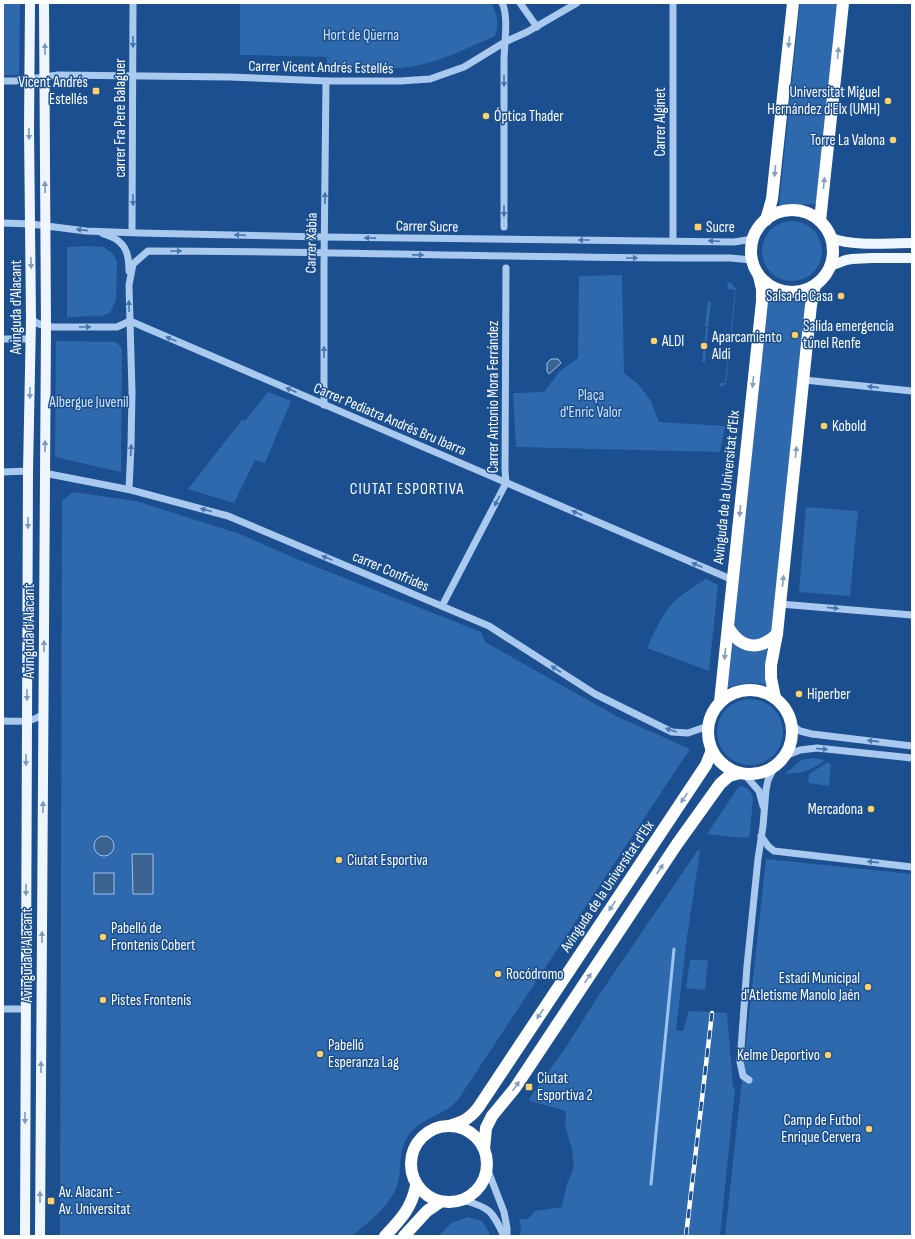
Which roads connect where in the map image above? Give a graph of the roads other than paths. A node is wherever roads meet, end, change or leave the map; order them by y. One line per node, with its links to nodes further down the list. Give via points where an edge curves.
1 (30, 3): 14 (main road, Avinguda d'Alacant)
2 (44, 3): 12 (main road, Avinguda d'Alacant, one-way to 2)
3 (133, 3): 13 (street, carrer Fra Pere Balaguer, one-way to 13)
4 (502, 3): 11 (street, via 506,28)
5 (520, 3): 10 (street)
6 (577, 3): 10 (street, Carrer Vicent Andrés Estellés)
7 (673, 3): 28 (street, Carrer Alginet)
8 (792, 3): 17 (highway, one-way to 17, via 772,199)
9 (843, 3): 18 (highway, one-way to 9)
10 (537, 27): 11 (street, Carrer Vicent Andrés Estellés)
11 (505, 42): 16 (street, Carrer Vicent Andrés Estellés, via 464,67 430,78 400,82); 22 (street, one-way to 22)
12 (45, 76): 13 (street, Carrer Vicent Andrés Estellés); 14 (street, Carrer Vicent Andrés Estellés); 21 (main road, Avinguda d'Alacant, one-way to 12)
13 (133, 76): 16 (street, Carrer Vicent Andrés Estellés); 24 (street, carrer Fra Pere Balaguer, one-way to 24)
14 (29, 79): 15 (street, Carrer Vicent Andrés Estellés); 20 (main road, Avinguda d'Alacant, one-way to 20)
15 (3, 81)
16 (326, 81): 25 (street, Carrer Xàbia, one-way to 16)
17 (766, 220): 18 (highway, via 776,214 798,211); 27 (highway, via 758,228)
18 (820, 221): 26 (highway)
19 (3, 223): 20 (street, Carrer Sucre)
20 (31, 224): 21 (street, Carrer Sucre); 38 (main road, Avinguda d'Alacant, one-way to 38)
21 (46, 226): 23 (street, Carrer Sucre, one-way to 21); 40 (main road, Avinguda d'Alacant)
22 (504, 226)
23 (101, 232): 24 (street, Carrer Sucre); 36 (street, Carrer Sucre, via 122,244 128,253)
24 (132, 232): 25 (street, Carrer Sucre, one-way to 24)
25 (324, 237): 28 (street, Carrer Sucre, one-way to 25); 30 (street, Carrer Xàbia)
26 (831, 238): 29 (main road, via 852,243); 33 (highway)
27 (753, 239): 28 (street, Carrer Sucre, one-way to 28, via 734,242); 32 (highway)
28 (673, 240)
29 (912, 243)
30 (324, 254): 32 (street, Carrer Sucre, one-way to 32); 36 (street, Carrer Sucre, one-way to 30, via 133,264 148,251); 45 (street, Carrer Xàbia, one-way to 30)
31 (912, 258): 33 (main road, via 852,259)
32 (752, 260): 35 (highway)
33 (830, 266): 37 (highway)
34 (506, 268): 49 (street, Carrer Antonio Mora Ferrández)
35 (759, 276): 37 (highway, via 773,288 781,291 799,292); 51 (highway, Avinguda de la Universitat d'Elx, one-way to 51, via 762,301)
36 (129, 285): 39 (street, one-way to 36)
37 (815, 285): 43 (highway)
38 (31, 320): 40 (street); 42 (main road, Avinguda d'Alacant)
39 (130, 321): 40 (street, one-way to 39, via 117,327); 45 (street, Carrer Pediatra Andrés Bru Ibarra, one-way to 39); 50 (street, one-way to 39)
40 (46, 327): 48 (main road, Avinguda d'Alacant, one-way to 40)
41 (3, 339): 42 (street)
42 (31, 339): 46 (main road, Avinguda d'Alacant, one-way to 46)
43 (804, 380): 44 (street, one-way to 43); 52 (highway, one-way to 43)
44 (912, 391)
45 (324, 405): 49 (street, Carrer Pediatra Andrés Bru Ibarra)
46 (28, 471): 47 (street); 61 (main road, Avinguda d'Alacant, one-way to 61)
47 (3, 472)
48 (44, 473): 50 (street, carrer Confrides); 59 (main road, Avinguda d'Alacant, one-way to 48)
49 (506, 483): 51 (street, Carrer Pediatra Andrés Bru Ibarra, one-way to 49); 53 (street, Carrer Antonio Mora Ferrández, one-way to 53)
50 (129, 489): 53 (street, carrer Confrides, one-way to 50, via 228,516)
51 (733, 580): 55 (highway, Avinguda de la Universitat d'Elx)
52 (780, 604): 54 (street, one-way to 54); 56 (highway)
53 (442, 606): 63 (street, carrer Confrides, one-way to 53, via 688,733 672,732 595,694 488,626)
54 (912, 615)
55 (728, 627): 56 (highway, via 733,636 742,643 753,646 762,645); 58 (highway, Avinguda de la Universitat d'Elx, one-way to 58)
56 (777, 634): 57 (highway, via 771,665)
57 (776, 698): 58 (highway, via 757,690 747,690 737,691); 62 (highway, via 786,710)
58 (720, 702): 63 (highway, via 714,709)
59 (44, 713): 61 (street, via 35,720); 85 (main road, Avinguda d'Alacant, one-way to 59)
60 (3, 721): 61 (street)
61 (26, 721): 76 (main road, Avinguda d'Alacant, one-way to 76)
62 (792, 725): 64 (street, one-way to 62, via 812,734); 66 (highway, via 790,746)
63 (708, 726): 65 (highway)
64 (912, 746)
65 (712, 750): 69 (highway, via 726,767); 78 (highway, Avinguda de la Universitat d'Elx, one-way to 78, via 702,771 478,1108 462,1122)
66 (785, 756): 67 (street, one-way to 67, via 800,750 817,748); 68 (highway)
67 (912, 758)
68 (775, 766): 69 (highway, via 760,773); 70 (street, via 766,790)
69 (742, 773): 70 (street, via 759,791 763,807); 79 (highway, one-way to 69, via 486,1128 492,1116 515,1088 677,844 720,784 729,776)
70 (763, 826): 71 (street)
71 (761, 836): 72 (street); 73 (street)
72 (774, 851): 73 (street, via 767,852); 74 (street, one-way to 72)
73 (758, 859): 77 (street, via 740,1062 743,1076)
74 (912, 866)
75 (3, 1009): 76 (street)
76 (26, 1009): 84 (main road, Avinguda d'Alacant, one-way to 84)
77 (749, 1080)
78 (449, 1126): 79 (highway, via 468,1131); 81 (highway, via 441,1126 427,1132 413,1149 410,1164)
79 (484, 1149): 80 (highway)
80 (487, 1168): 82 (highway, via 478,1190); 88 (street, via 504,1212)
81 (416, 1186): 83 (highway, via 427,1196); 86 (highway, via 408,1210)
82 (463, 1200): 83 (highway); 88 (street, via 488,1210)
83 (440, 1202): 87 (highway, via 427,1211)
84 (25, 1236)
85 (40, 1236)
86 (385, 1236)
87 (404, 1236)
88 (506, 1236)

